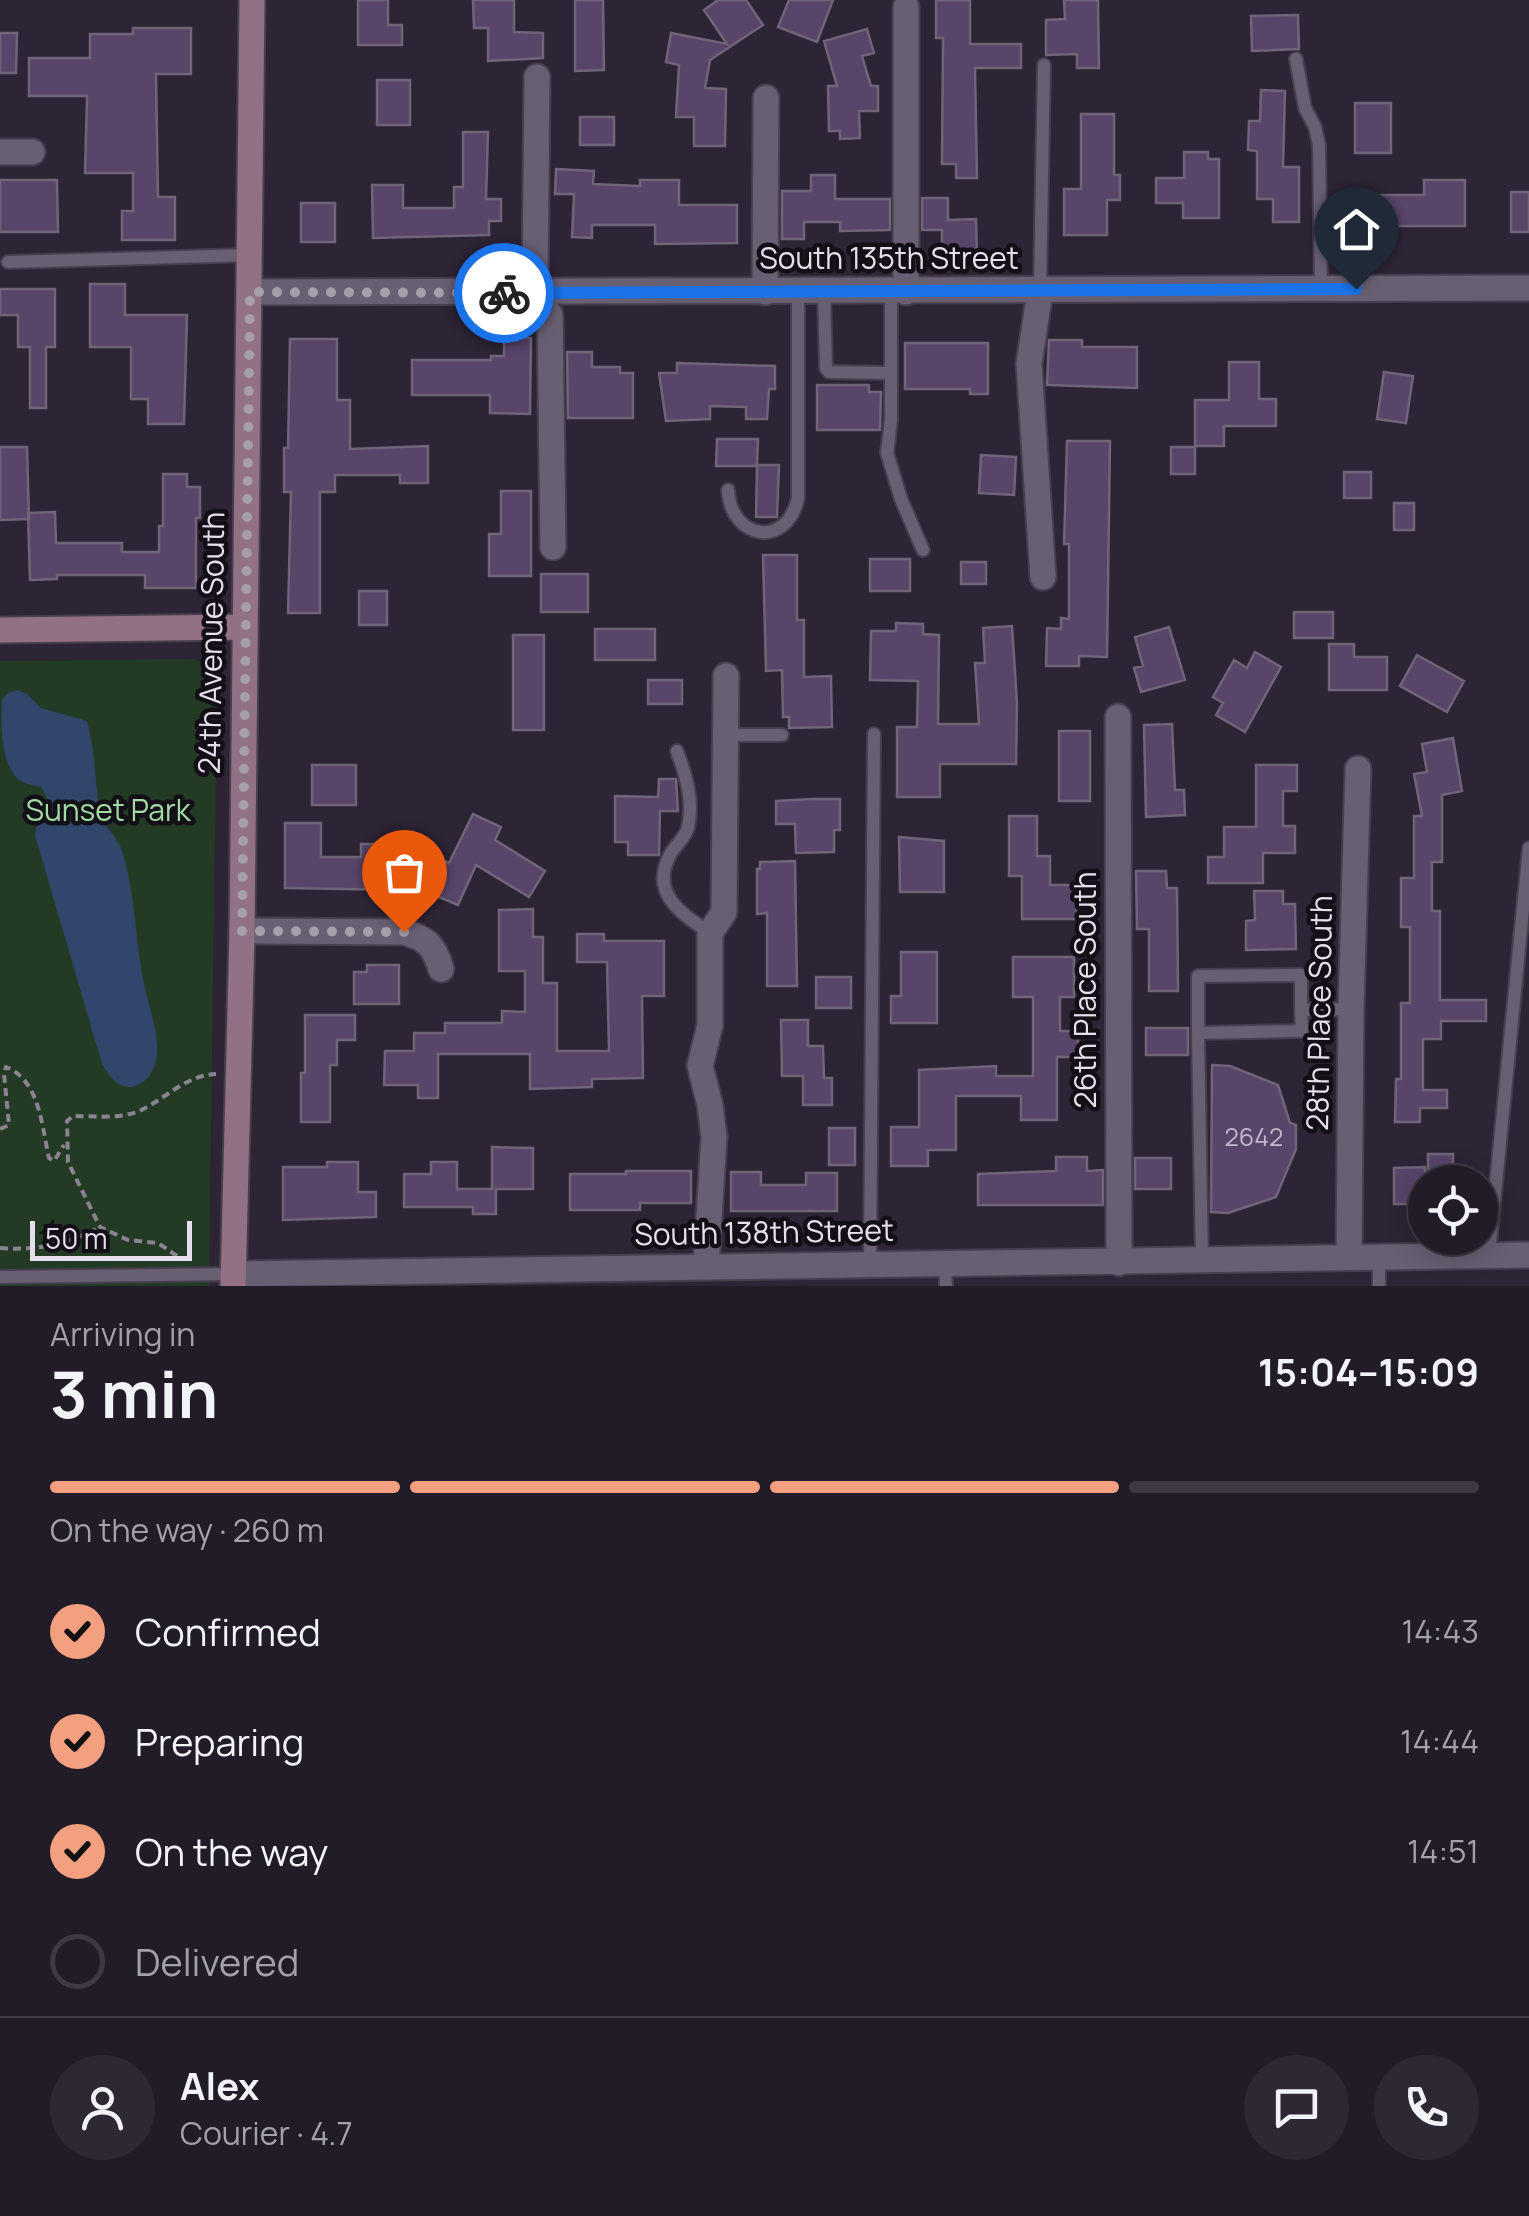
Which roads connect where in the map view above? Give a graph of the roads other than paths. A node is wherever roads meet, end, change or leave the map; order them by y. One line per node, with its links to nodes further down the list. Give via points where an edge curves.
1 (252, 0): 9 (street, 24th Avenue South)
2 (906, 7): 17 (street)
3 (1296, 59): 12 (lane, via 1319,145)
4 (1044, 65): 13 (lane)
5 (537, 77): 18 (street)
6 (766, 98): 15 (street)
7 (0, 152): 8 (street)
8 (32, 152)
9 (250, 256): 10 (lane); 14 (street, 24th Avenue South)
10 (8, 262)
11 (1529, 288): 12 (street, South 135th Street)
12 (1321, 289): 13 (street, South 135th Street)
13 (1040, 290): 17 (street, South 135th Street); 23 (street, via 1030,364)
14 (250, 292): 18 (street, South 135th Street); 24 (street, 24th Avenue South)
15 (764, 292): 16 (street, South 135th Street); 18 (street, South 135th Street)
16 (811, 292): 17 (street, South 135th Street); 19 (lane, via 829,372); 20 (lane, via 795,514 784,526 760,532 739,524)
17 (899, 292): 19 (lane)
18 (535, 294): 21 (street, via 550,315)
19 (891, 373): 22 (lane, via 887,453)
20 (728, 490)
21 (554, 546)
22 (924, 550)
23 (1043, 578)
24 (244, 627): 25 (street); 34 (street, 24th Avenue South)
25 (0, 630)
26 (726, 676): 30 (street)
27 (1118, 717): 47 (street, 26th Place South)
28 (782, 734): 30 (lane)
29 (874, 734): 48 (lane)
30 (726, 735): 35 (street, via 724,912)
31 (676, 751): 35 (lane, via 689,784 688,830 669,856 664,878 673,908)
32 (1358, 770): 37 (street, 28th Place South)
33 (1529, 848): 40 (lane)
34 (242, 931): 36 (street, via 404,932 434,946); 52 (street, 24th Avenue South)
35 (710, 932): 49 (street, via 710,1025 700,1066 714,1138)
36 (441, 968)
37 (1351, 1009): 38 (lane); 45 (street, 28th Place South)
38 (1301, 1010): 39 (lane, via 1302,1031); 39 (lane, via 1301,975 1198,976)
39 (1198, 1032): 46 (lane)
40 (1498, 1165)
41 (1498, 1254): 44 (street, South 138th Street)
42 (1434, 1255): 43 (street, South 138th Street)
43 (1379, 1256): 45 (street, South 138th Street); 53 (lane)
44 (1529, 1256)
45 (1349, 1257): 46 (street, South 138th Street)
46 (1202, 1261): 47 (street, South 138th Street)
47 (1118, 1263): 50 (street, South 138th Street)
48 (870, 1264): 49 (street, South 138th Street); 50 (street, South 138th Street)
49 (706, 1266): 52 (street, South 138th Street)
50 (946, 1275)
51 (0, 1277): 52 (lane, South 138th Street)
52 (234, 1280)
53 (1378, 1286)

